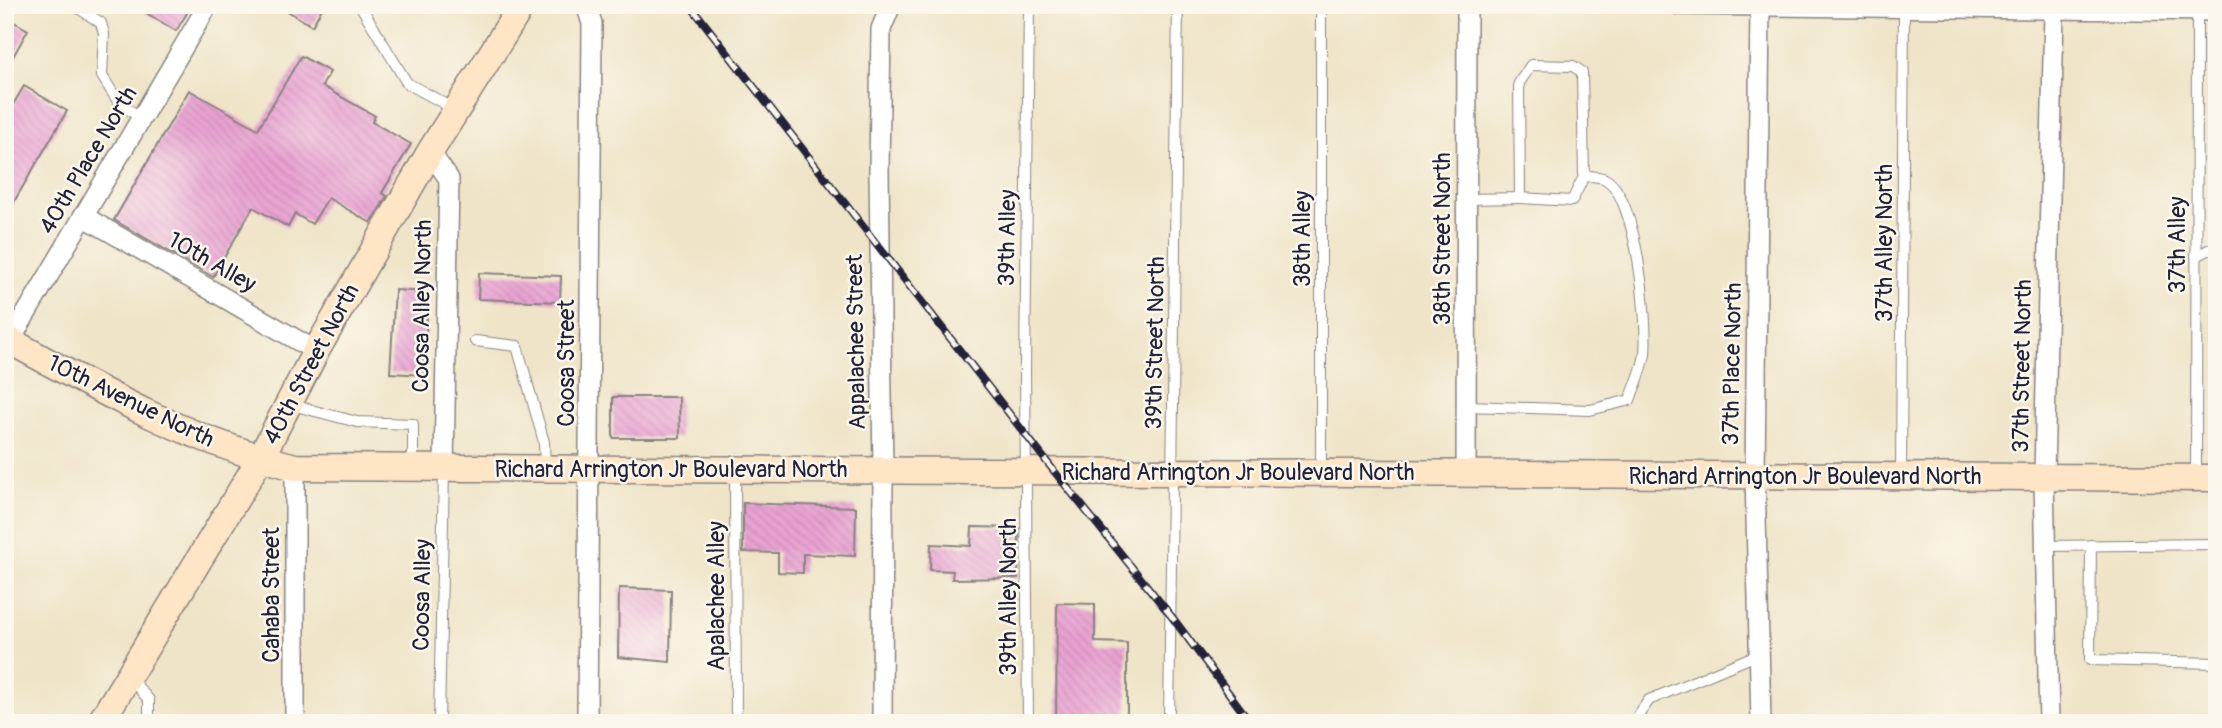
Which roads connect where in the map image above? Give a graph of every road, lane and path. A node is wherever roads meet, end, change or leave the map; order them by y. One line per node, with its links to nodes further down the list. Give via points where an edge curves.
1 (74, 5): 17 (lane, via 101,23 102,76 119,103)
2 (208, 5): 17 (street, 40th Place North)
3 (360, 5): 16 (lane, via 407,83)
4 (522, 5): 16 (street, 40th Street North)
5 (586, 5): 35 (street, Coosa Street, via 592,23)
6 (891, 5): 37 (street, Appalachee Street, via 881,29)
7 (1029, 5): 38 (lane, 39th Alley)
8 (1178, 5): 39 (lane, 39th Street North)
9 (1321, 5): 40 (lane, 38th Alley)
10 (1468, 5): 21 (street, 38th Street North)
11 (1680, 5): 12 (street)
12 (1760, 6): 13 (street); 42 (street, 37th Place North)
13 (1904, 7): 14 (street); 43 (lane, 37th Alley North)
14 (2048, 9): 15 (street); 44 (street, 37th Street North)
15 (2207, 11): 24 (lane, 37th Alley)
16 (456, 110): 18 (street, 40th Street North)
17 (141, 118): 22 (street, 40th Place North)
18 (430, 152): 27 (street, 40th Street North); 33 (street, Coosa Alley North, via 449,180)
19 (1584, 176): 20 (lane, via 1572,201); 20 (lane, via 1582,72 1573,66 1531,65 1519,83); 29 (lane, via 1605,178 1620,194 1633,230 1645,355 1630,400 1590,410)
20 (1520, 198): 21 (lane)
21 (1467, 199): 29 (street, 38th Street North)
22 (83, 215): 25 (street, 40th Place North); 27 (street, 10th Alley)
23 (2217, 246): 24 (lane)
24 (2196, 257): 45 (lane, 37th Alley)
25 (8, 339): 30 (street, 10th Avenue North, via 156,418)
26 (475, 341): 34 (lane, via 517,346 544,442)
27 (316, 351): 28 (street, 40th Street North)
28 (289, 404): 30 (street, 40th Street North); 32 (lane, via 357,422 413,424)
29 (1466, 406): 41 (street, 38th Street North)
30 (260, 459): 31 (street, Richard Arrington Jr Boulevard North); 51 (street, 40th Street North)
31 (295, 467): 32 (street, Richard Arrington Jr Boulevard North); 54 (street, Cahaba Street)
32 (413, 468): 33 (street, Richard Arrington Jr Boulevard North)
33 (444, 468): 34 (street, Richard Arrington Jr Boulevard North); 55 (lane, Coosa Alley)
34 (545, 469): 35 (street, Richard Arrington Jr Boulevard North)
35 (590, 469): 36 (street, Richard Arrington Jr Boulevard North); 56 (street, Coosa Street)
36 (736, 470): 37 (street, Richard Arrington Jr Boulevard North); 57 (lane, Apalachee Alley)
37 (883, 470): 38 (street, Richard Arrington Jr Boulevard North); 58 (street, Appalachee Street)
38 (1028, 471): 39 (street, Richard Arrington Jr Boulevard North); 59 (lane, 39th Alley North)
39 (1172, 472): 40 (street, Richard Arrington Jr Boulevard North); 60 (lane, 39th Street North)
40 (1321, 473): 41 (street, Richard Arrington Jr Boulevard North)
41 (1466, 474): 42 (street, Richard Arrington Jr Boulevard North)
42 (1755, 475): 43 (street, Richard Arrington Jr Boulevard North); 49 (street, 37th Place North)
43 (1902, 476): 44 (street, Richard Arrington Jr Boulevard North)
44 (2044, 477): 45 (street, Richard Arrington Jr Boulevard North); 48 (street, 37th Street North)
45 (2206, 478)
46 (2217, 544): 47 (lane)
47 (2091, 545): 48 (lane); 50 (lane, via 2090,660)
48 (2045, 546): 63 (street, 37th Street North)
49 (1759, 654): 61 (lane, via 1649,701); 62 (street, 37th Place North)
50 (2217, 663)
51 (128, 676): 52 (street, 40th Street North); 53 (lane, via 149,700)
52 (100, 723)
53 (149, 723)
54 (295, 723)
55 (439, 723)
56 (587, 723)
57 (736, 723)
58 (881, 723)
59 (1028, 723)
60 (1169, 723)
61 (1633, 723)
62 (1761, 723)
63 (2049, 723)

